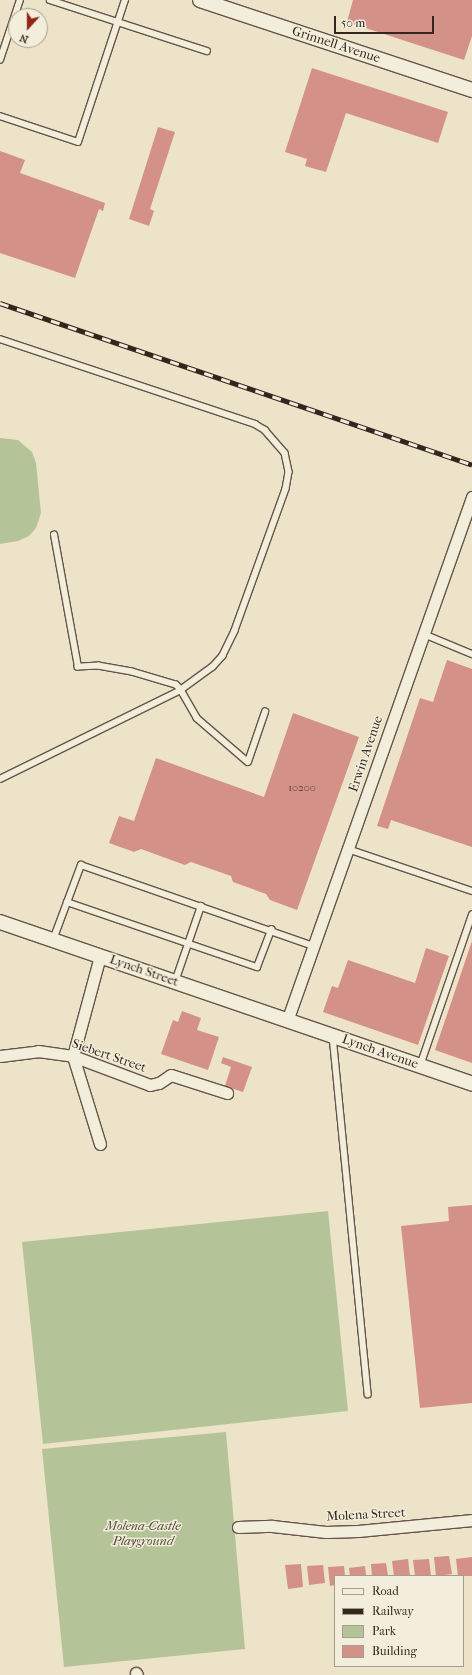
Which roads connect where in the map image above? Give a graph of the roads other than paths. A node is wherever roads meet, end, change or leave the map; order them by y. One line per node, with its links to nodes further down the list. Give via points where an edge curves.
1 (20, 0): 7 (lane)
2 (50, 0): 5 (lane)
3 (126, 0): 5 (lane)
4 (200, 0): 8 (street, Grinnell Avenue)
5 (118, 22): 6 (lane); 9 (lane, via 78,142)
6 (207, 51)
7 (0, 60)
8 (472, 90)
9 (0, 116)
10 (0, 339): 15 (lane, via 255,424 269,434 285,453 289,472 286,489 235,631 223,656 214,667)
11 (472, 497): 13 (street, Erwin Avenue)
12 (54, 535): 15 (lane, via 78,667 99,666 132,672 176,685)
13 (424, 634): 14 (lane); 18 (street, Erwin Avenue)
14 (472, 654)
15 (181, 690): 16 (lane, via 198,718 248,762); 17 (lane)
16 (265, 712)
17 (0, 779)
18 (348, 849): 19 (lane); 27 (street, Erwin Avenue)
19 (472, 891)
20 (67, 902): 21 (lane, via 81,866); 25 (lane); 26 (lane)
21 (201, 906): 24 (lane); 26 (lane)
22 (472, 915): 34 (lane)
23 (0, 922): 25 (street, Lynch Street)
24 (271, 930): 26 (lane, via 256,967); 27 (lane)
25 (53, 940): 28 (street, Lynch Street)
26 (188, 944): 29 (lane)
27 (314, 946): 30 (street, Erwin Avenue)
28 (100, 956): 29 (street, Lynch Street); 33 (street)
29 (175, 982): 30 (street, Lynch Street)
30 (287, 1021): 31 (street, Lynch Avenue)
31 (333, 1036): 34 (street, Lynch Avenue); 38 (lane)
32 (0, 1056): 33 (street, Siebert Street, via 38,1051)
33 (73, 1056): 36 (street, Siebert Street, via 150,1085 159,1084 171,1075); 37 (street)
34 (420, 1066): 35 (street, Lynch Avenue)
35 (472, 1084)
36 (227, 1093)
37 (100, 1144)
38 (368, 1394)
39 (472, 1520): 40 (street, Molena Street, via 358,1532 326,1532 272,1526)
40 (238, 1527)

